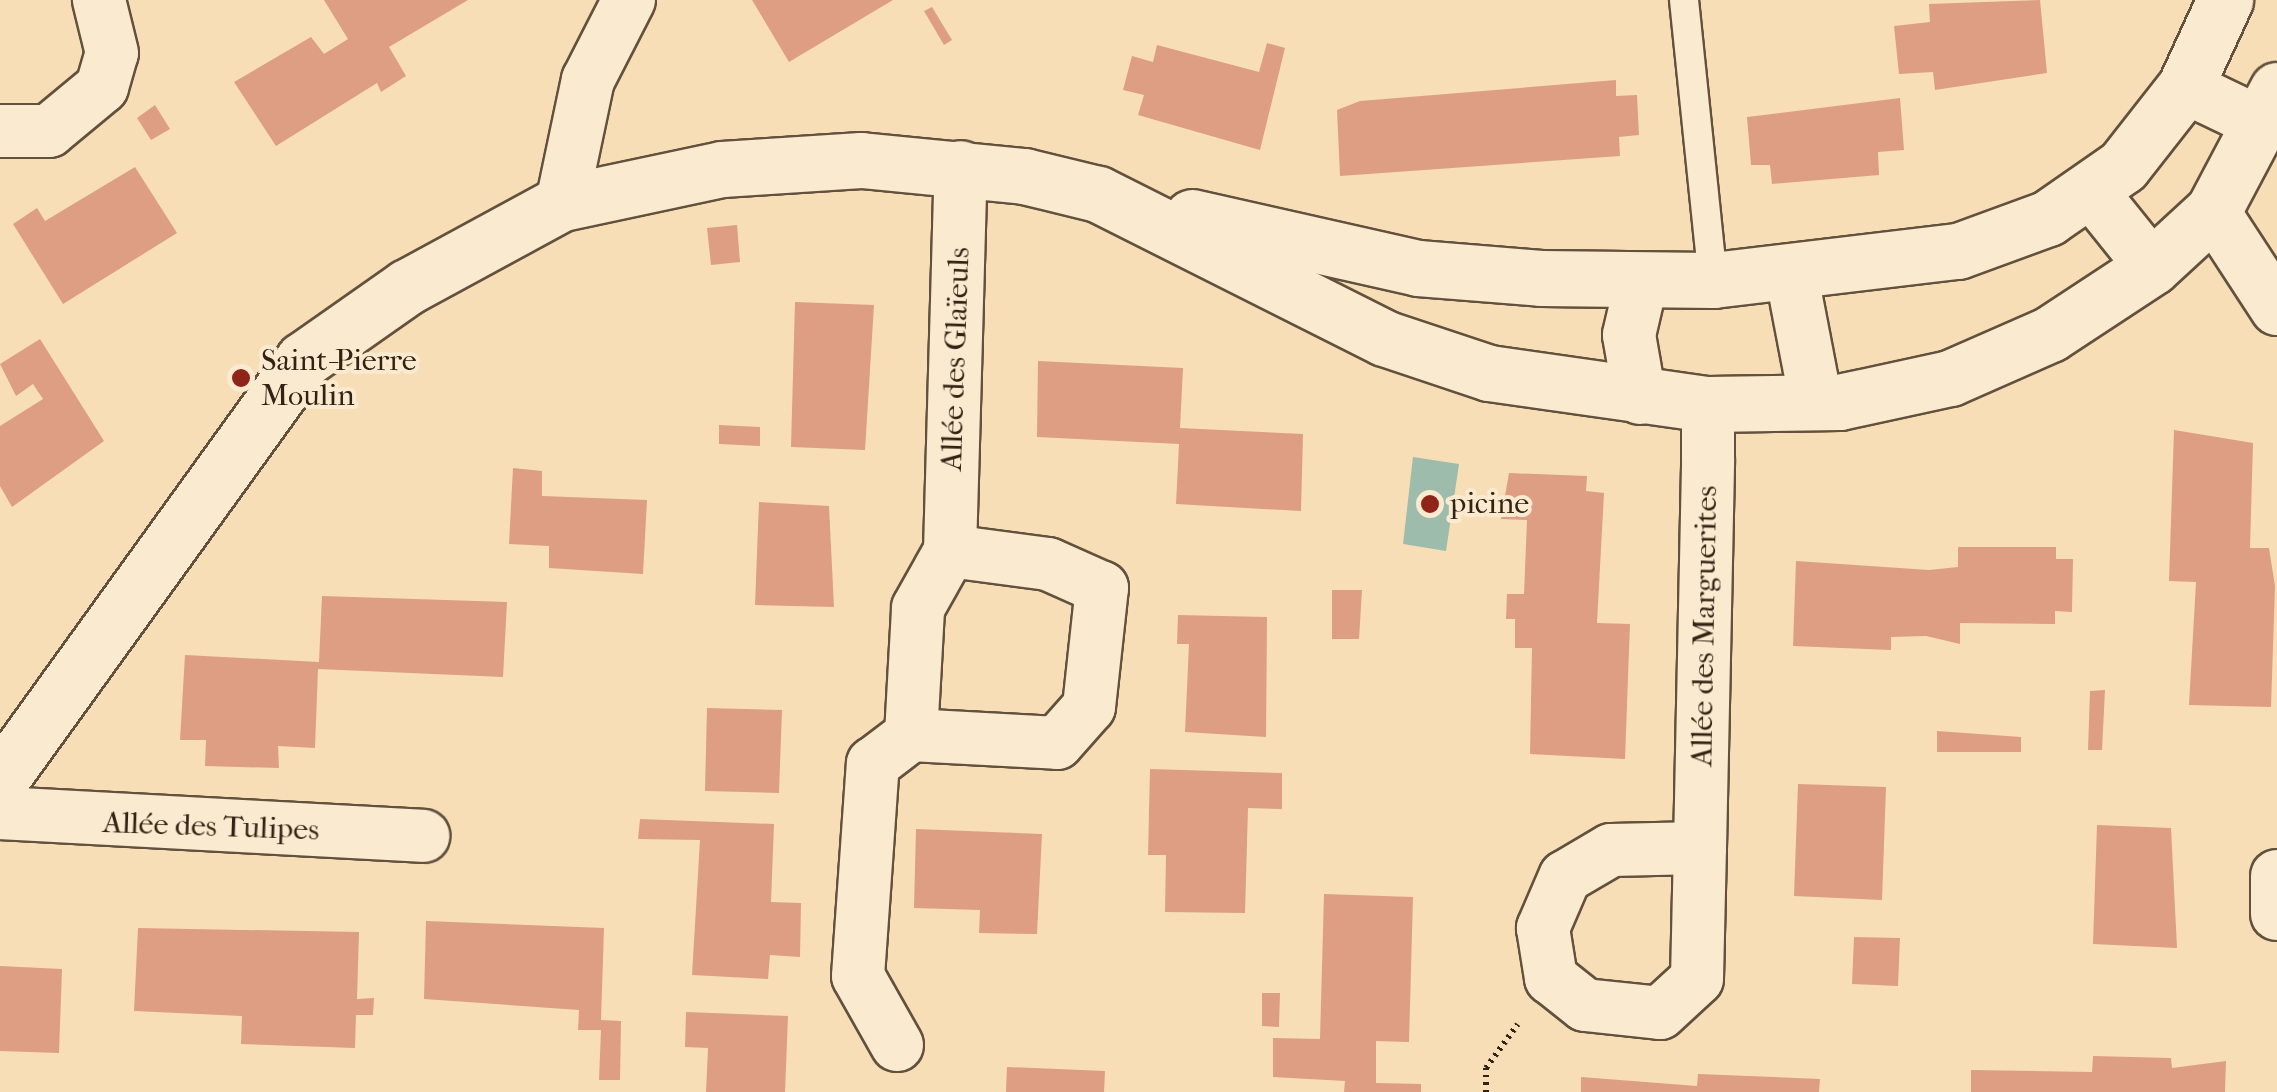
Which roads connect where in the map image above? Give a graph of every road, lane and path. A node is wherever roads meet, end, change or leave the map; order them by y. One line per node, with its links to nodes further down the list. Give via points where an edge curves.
1 (99, 0): 7 (street, via 112,53 102,87 49,131)
2 (629, 0): 11 (street, via 588,80)
3 (1684, 0): 16 (lane)
4 (2224, 0): 5 (street)
5 (2185, 87): 6 (street); 9 (street, via 2122,166)
6 (2268, 106): 12 (street)
7 (0, 131)
8 (961, 167): 10 (street); 11 (street, via 861,160 722,170); 21 (street, Allée des Glaïeuls)
9 (2090, 190): 13 (street); 14 (street, via 2048,218 1958,251)
10 (1098, 194): 15 (street, via 1418,268); 18 (street, via 1384,338 1489,373)
11 (562, 203): 23 (street, via 407,287 303,360)
12 (2213, 211): 13 (street); 17 (street)
13 (2152, 268): 19 (street, via 2050,334 1950,378)
14 (1792, 272): 16 (street); 19 (street)
15 (1642, 279): 16 (street); 18 (street, via 1630,334)
16 (1713, 280)
17 (2277, 309)
18 (1640, 398): 20 (street)
19 (1816, 402): 20 (street)
20 (1708, 404): 26 (street, Allée des Marguerites)
21 (950, 552): 22 (street, Allée des Glaïeuls, via 918,608); 22 (street, via 1048,564 1102,588 1089,707 1057,744)
22 (910, 735): 30 (street, via 873,764 858,976)
23 (0, 780)
24 (0, 813): 25 (street, Allée des Tulipes)
25 (423, 836)
26 (1700, 848): 29 (street, via 1611,850 1565,876 1542,928); 29 (street, Allée des Marguerites, via 1697,979 1660,1013 1585,1005)
27 (2277, 876): 28 (street)
28 (2277, 914)
29 (1551, 978): 31 (path, via 1486,1068)
30 (898, 1045)
31 (1486, 1092)

